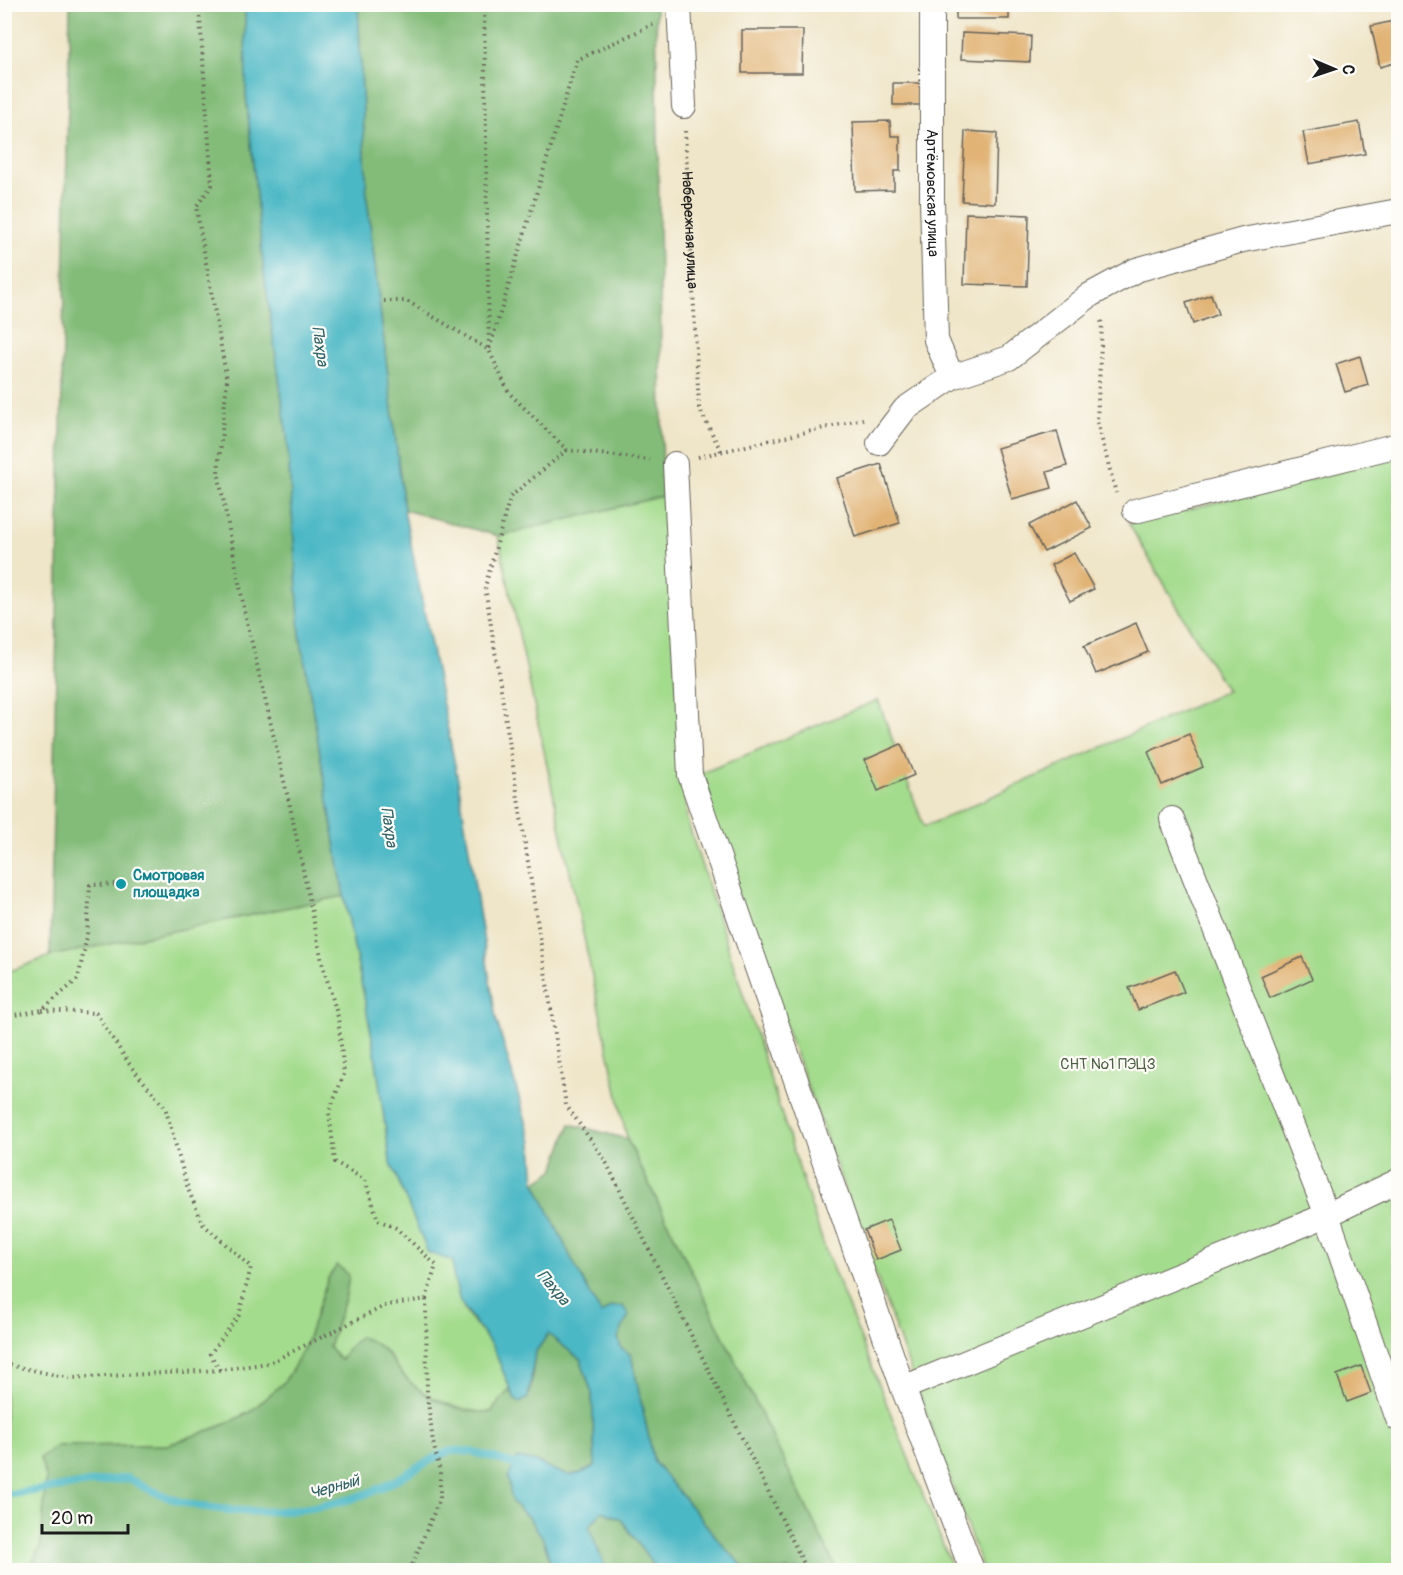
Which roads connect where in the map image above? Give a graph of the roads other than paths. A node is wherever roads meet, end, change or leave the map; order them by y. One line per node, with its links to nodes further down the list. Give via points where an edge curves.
1 (932, 4): 5 (street, Артёмовская улица, via 936,340)
2 (679, 9): 3 (street)
3 (684, 106)
4 (1398, 211): 5 (street, via 1232,243 1136,270 1090,295 1009,358)
5 (952, 377): 6 (street, via 905,409)
6 (879, 443)
7 (1398, 445): 9 (street)
8 (675, 464): 13 (street, via 690,775)
9 (1135, 511)
10 (1172, 819): 12 (street)
11 (1398, 1181): 12 (street)
12 (1328, 1215): 13 (street); 14 (street)
13 (903, 1388): 15 (street)
14 (1398, 1419)
15 (972, 1570)

